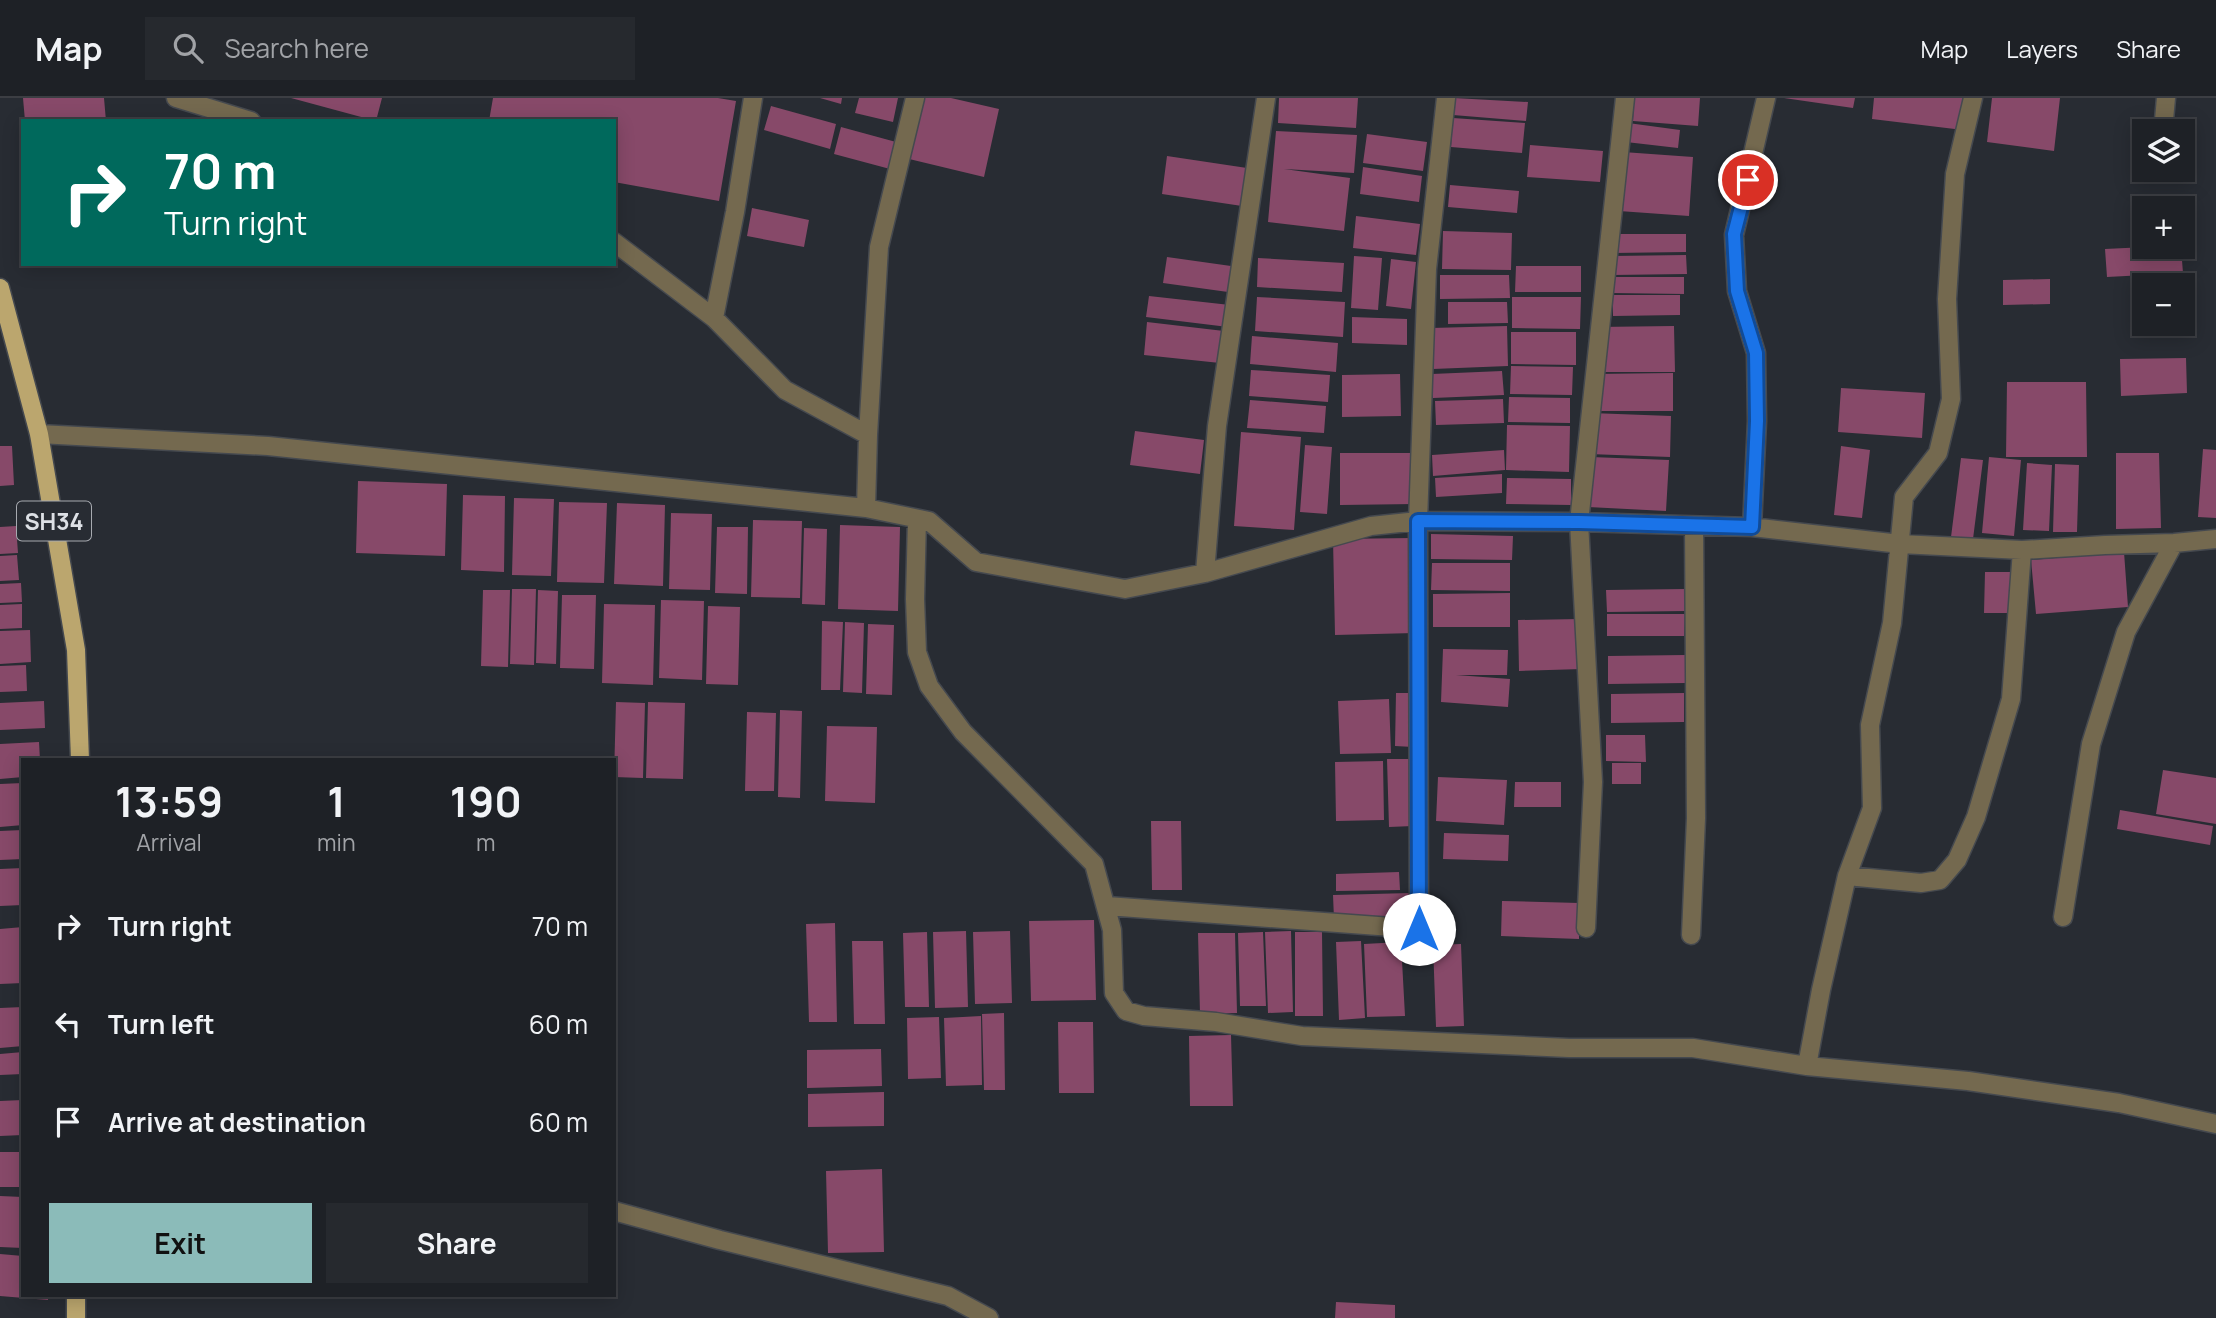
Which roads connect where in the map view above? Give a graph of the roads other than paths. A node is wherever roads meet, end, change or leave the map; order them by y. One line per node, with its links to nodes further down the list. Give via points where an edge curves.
1 (176, 98): 10 (street)
2 (753, 98): 14 (street)
3 (915, 98): 16 (street, via 879,247)
4 (1266, 98): 27 (street, via 1217,426)
5 (1446, 98): 19 (street, via 1427,269)
6 (1625, 98): 20 (street)
7 (1766, 98): 22 (street, via 1734,234 1737,291 1756,353)
8 (1973, 98): 25 (street, via 1955,174 1947,299 1951,399 1938,453 1904,497)
9 (2166, 98): 11 (street)
10 (244, 119)
11 (2164, 119)
12 (616, 244): 14 (street)
13 (0, 288): 15 (main road, SH34)
14 (714, 318): 16 (street, via 786,390)
15 (39, 434): 17 (street, via 268,446); 28 (main road, SH34, via 76,650)
16 (868, 435): 17 (street)
17 (866, 508): 18 (street)
18 (917, 519): 27 (street, via 929,521 976,562 1125,589); 30 (street, via 917,652 929,686 963,732 1094,864)
19 (1418, 521): 20 (street); 27 (street, via 1371,526); 30 (street, via 1419,929)
20 (1579, 522): 21 (street); 32 (street, via 1593,782)
21 (1694, 526): 22 (street); 33 (street, via 1696,818)
22 (1752, 527): 25 (street)
23 (2216, 539): 24 (street)
24 (2174, 543): 26 (street); 31 (street, via 2126,632 2091,744)
25 (1900, 544): 26 (street); 29 (street, via 1892,623 1870,725 1872,808)
26 (2022, 550): 29 (street, via 2011,699 1976,817 1956,860 1940,880 1921,883)
27 (1205, 573)
28 (80, 758)
29 (1847, 876): 34 (street)
30 (1107, 906): 34 (street, via 1114,993 1126,1011 1144,1016 1302,1036 1570,1048 1693,1048)
31 (2063, 917)
32 (1586, 928)
33 (1691, 935)
34 (1807, 1066): 35 (street, via 1968,1081 2119,1103)
35 (2216, 1124)
36 (616, 1212): 39 (street, via 948,1296)
37 (76, 1297): 38 (main road)
38 (76, 1318)
39 (989, 1318)

